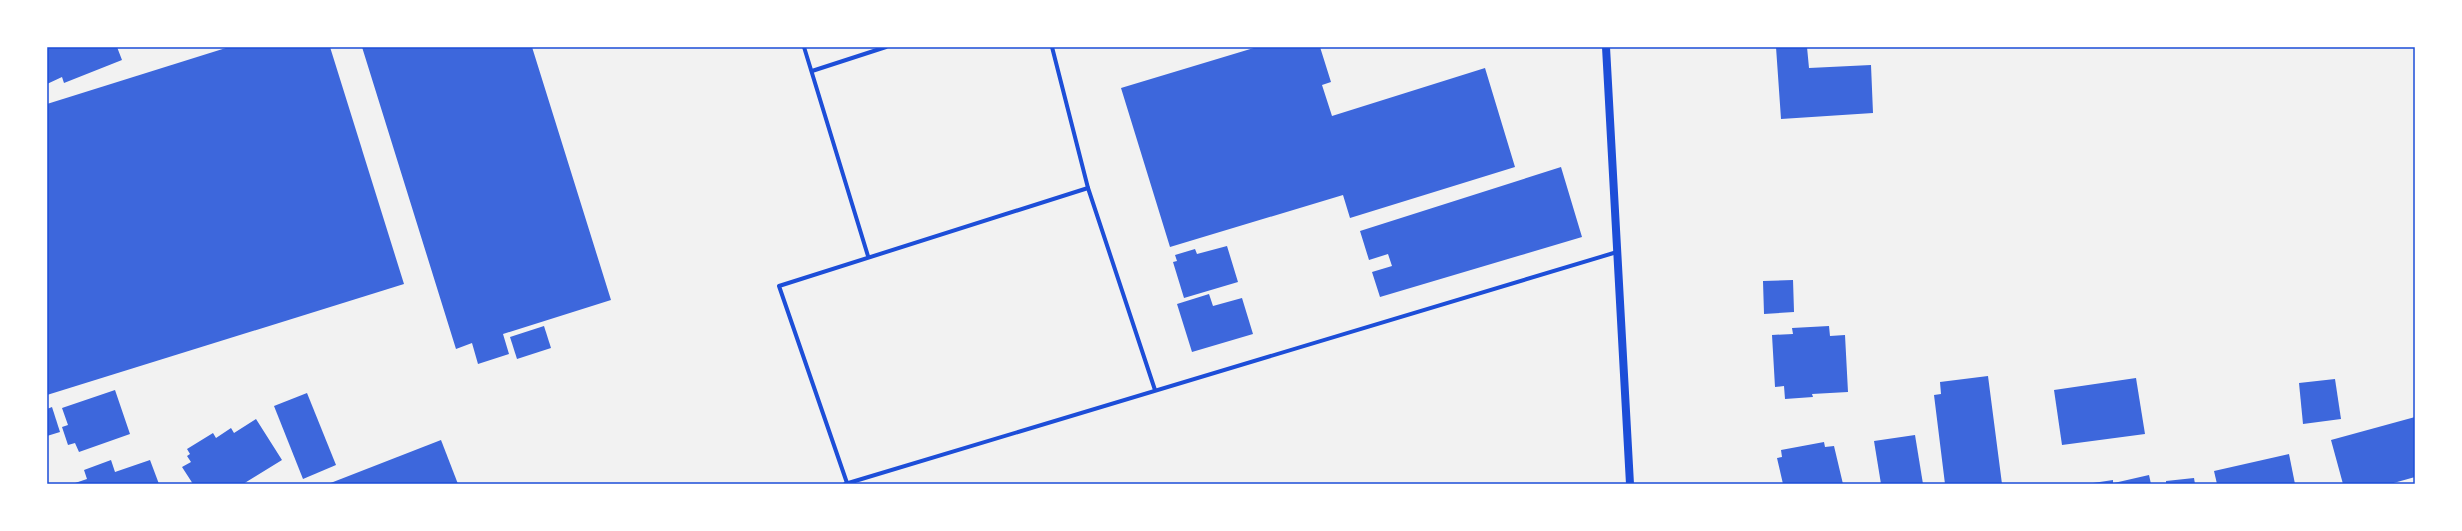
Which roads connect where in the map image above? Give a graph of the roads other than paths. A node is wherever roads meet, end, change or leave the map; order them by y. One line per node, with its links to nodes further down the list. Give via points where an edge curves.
1 (804, 47): 5 (street)
2 (886, 47): 5 (street)
3 (1052, 47): 6 (street)
4 (1606, 47): 7 (main road)
5 (812, 71): 8 (street)
6 (1088, 188): 8 (street); 9 (street)
7 (1618, 251): 9 (street); 11 (main road)
8 (868, 256): 10 (street, via 779,286)
9 (1155, 390): 10 (street)
10 (846, 484)
11 (1630, 484)

